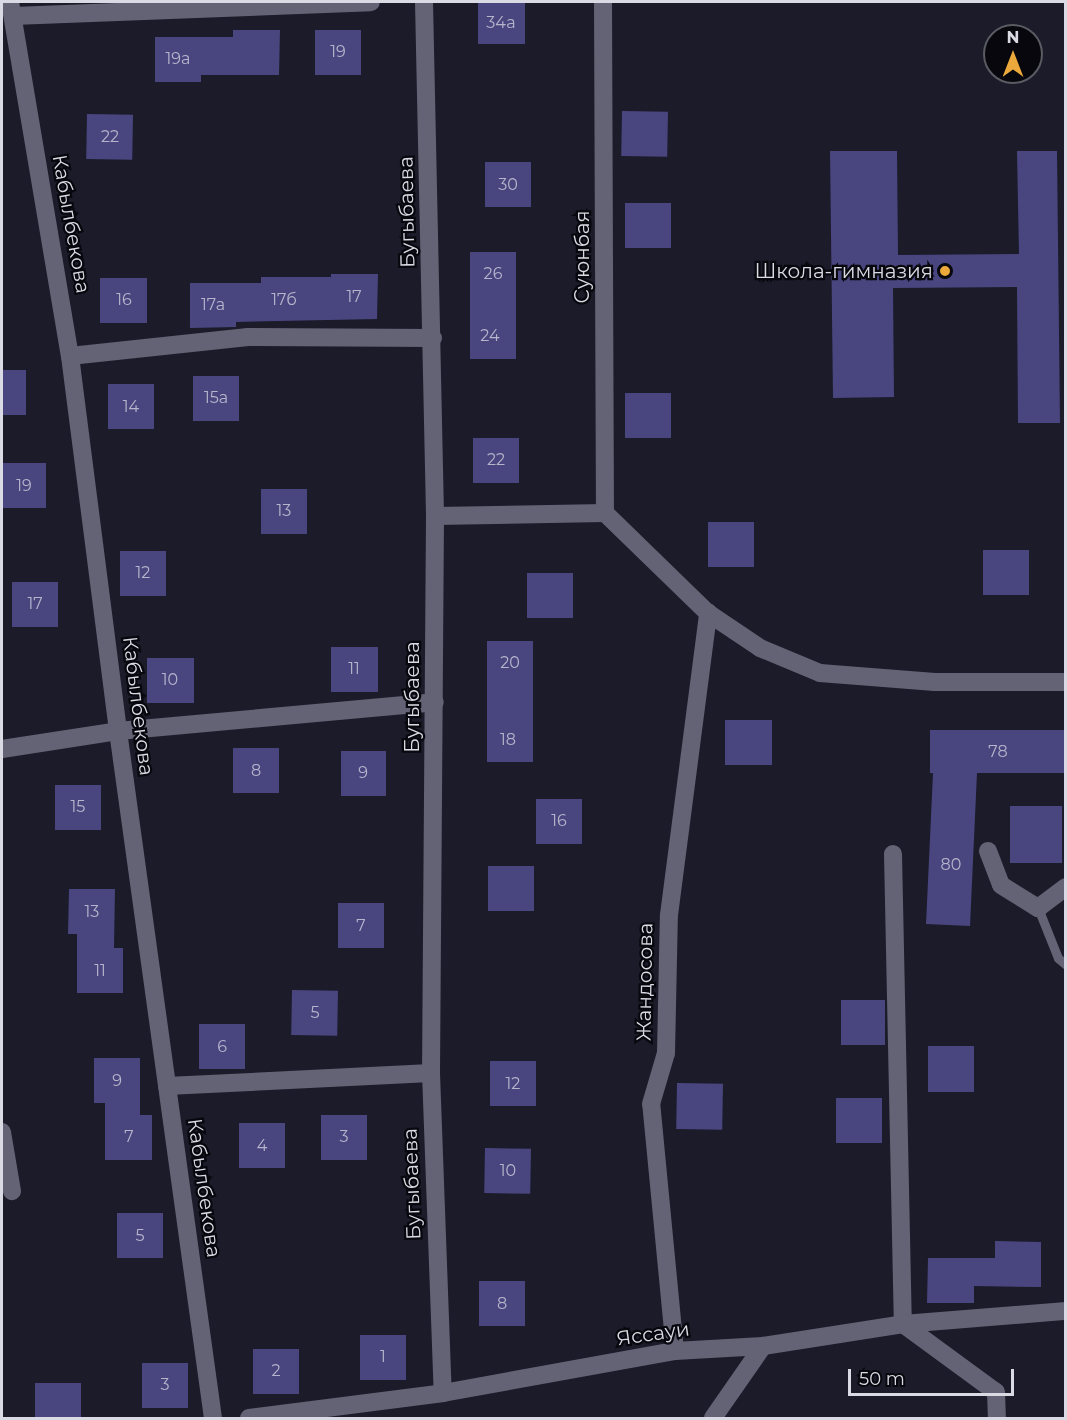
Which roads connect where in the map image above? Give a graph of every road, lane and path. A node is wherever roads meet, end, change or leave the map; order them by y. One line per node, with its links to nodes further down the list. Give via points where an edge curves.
1 (371, 2): 4 (street)
2 (424, 2): 5 (street, Бугыбаева)
3 (603, 2): 7 (street, Суюнбая)
4 (12, 9): 6 (street, Кабылбекова)
5 (433, 338): 6 (street, via 248,337); 8 (street, Бугыбаева)
6 (70, 356): 12 (street, Кабылбекова)
7 (605, 513): 8 (street); 9 (street)
8 (435, 516): 11 (street, Бугыбаева)
9 (708, 613): 10 (street, via 760,648 820,673 935,682); 26 (street, Жандосова, via 669,915 666,1053 651,1104)
10 (1065, 682)
11 (435, 702): 12 (street); 19 (street, Бугыбаева)
12 (118, 731): 13 (street); 20 (street, Кабылбекова)
13 (2, 748)
14 (988, 851): 17 (street, via 1001,885)
15 (893, 854): 24 (street)
16 (1065, 887): 17 (street)
17 (1038, 908): 18 (lane, via 1058,958)
18 (1065, 965)
19 (431, 1073): 20 (street); 27 (street, Бугыбаева)
20 (167, 1086): 28 (street, Кабылбекова)
21 (2, 1132): 22 (street)
22 (12, 1191)
23 (1065, 1311): 24 (street, Яссауи)
24 (903, 1324): 25 (street, Яссауи); 31 (street, via 996,1392)
25 (763, 1346): 26 (street, Яссауи); 30 (street)
26 (675, 1351): 27 (street, Яссауи)
27 (442, 1393): 29 (street, Яссауи)
28 (213, 1419)
29 (249, 1419)
30 (713, 1419)
31 (998, 1419)

